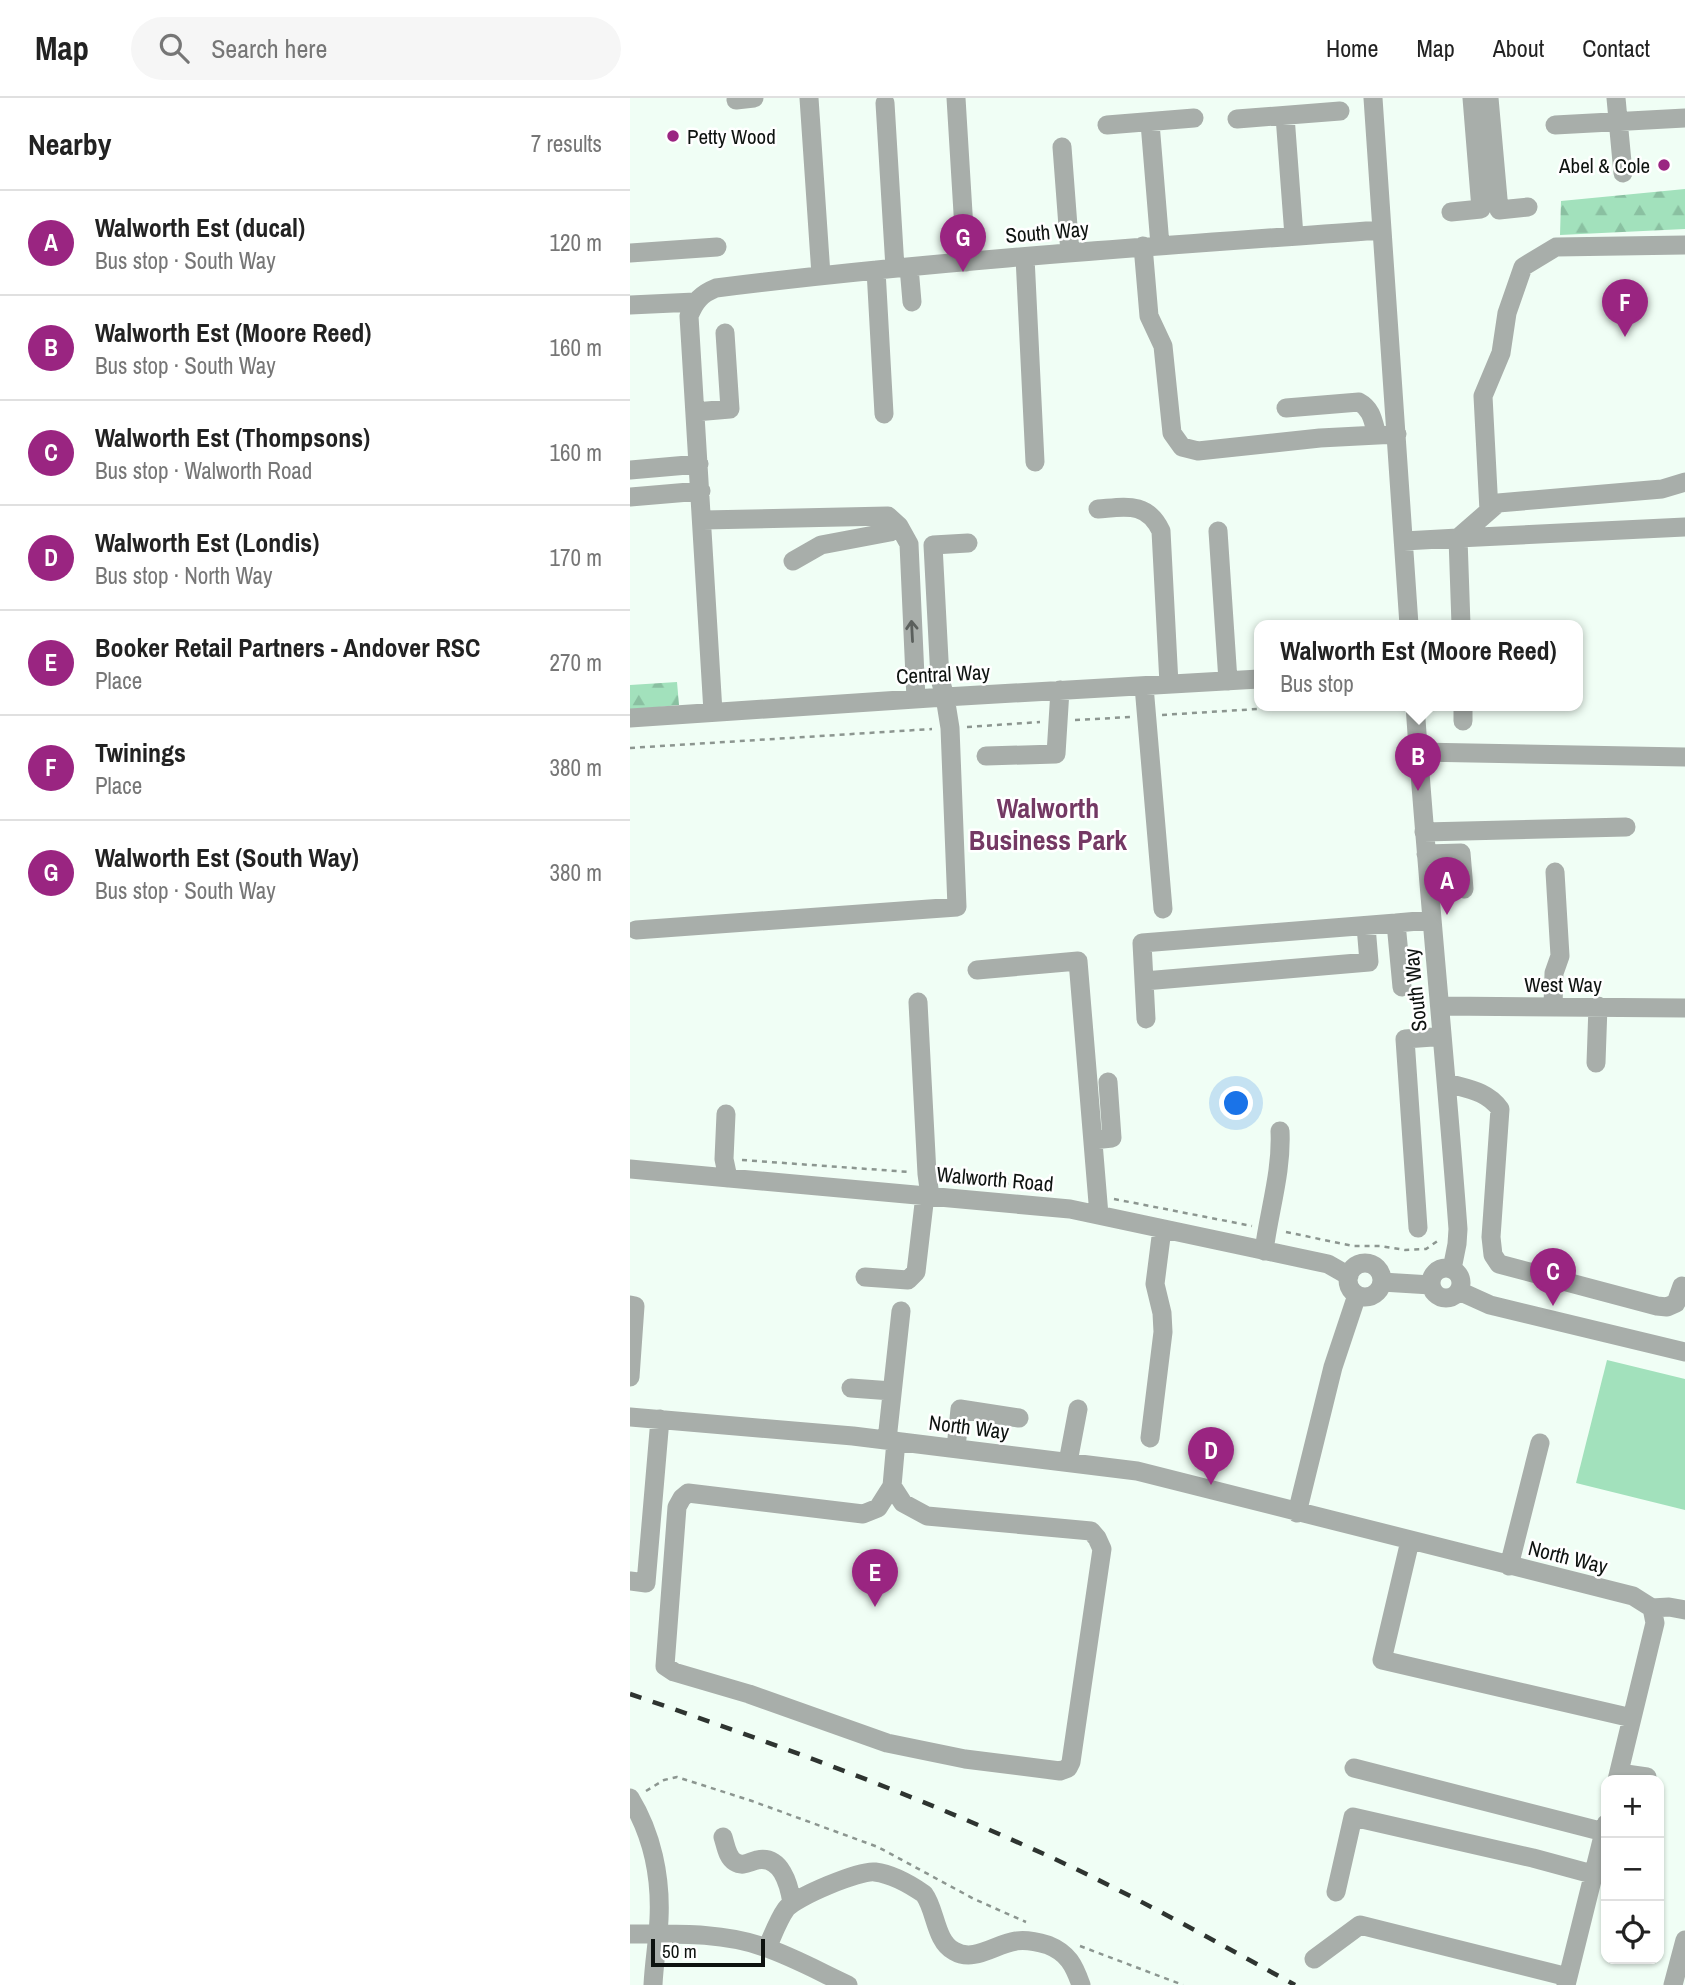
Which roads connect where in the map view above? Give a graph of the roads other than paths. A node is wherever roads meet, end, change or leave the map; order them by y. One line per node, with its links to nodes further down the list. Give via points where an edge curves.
1 (809, 98): 31 (street)
2 (956, 98): 29 (street)
3 (1373, 98): 21 (street)
4 (1472, 98): 20 (street, via 1481,209)
5 (1489, 98): 19 (street, via 1499,209)
6 (1616, 98): 14 (street)
7 (886, 103): 30 (street)
8 (1340, 111): 9 (street)
9 (1285, 116): 12 (street); 22 (street)
10 (1194, 118): 13 (street)
11 (1685, 118): 14 (street)
12 (1237, 119)
13 (1150, 122): 15 (street); 23 (street)
14 (1618, 122): 16 (street); 18 (street)
15 (1107, 125)
16 (1555, 125)
17 (1062, 146): 27 (street)
18 (1622, 173)
19 (1528, 207)
20 (1451, 212)
21 (1382, 230): 22 (street, South Way); 39 (street)
22 (1294, 236): 23 (street, South Way)
23 (1151, 245): 27 (street, South Way); 40 (street, via 1149,316 1163,345 1172,433 1182,447 1198,451)
24 (1685, 245): 48 (street, via 1556,247 1523,267 1507,313 1501,353 1483,396)
25 (717, 247): 26 (street)
26 (630, 253)
27 (1070, 253): 28 (street, South Way)
28 (1025, 257): 29 (street, South Way); 41 (street)
29 (966, 262): 30 (street, South Way)
30 (893, 268): 31 (street, South Way); 33 (street); 38 (street)
31 (821, 275): 32 (street, South Way, via 716,288)
32 (695, 302): 34 (street); 37 (street, via 689,316)
33 (912, 302)
34 (630, 305)
35 (725, 333): 37 (street, via 730,410)
36 (1286, 408): 40 (street, via 1359,402 1367,406)
37 (695, 412): 42 (street)
38 (884, 414)
39 (1397, 434): 40 (street); 54 (street)
40 (1377, 435)
41 (1035, 462)
42 (699, 464): 43 (street); 45 (street)
43 (630, 470)
44 (1685, 482): 48 (street, via 1662,489 1498,503)
45 (701, 491): 46 (street); 49 (street)
46 (630, 497)
47 (1098, 509): 61 (street, via 1132,506 1156,520 1161,531)
48 (1489, 511): 53 (street)
49 (703, 520): 50 (street, via 888,516); 67 (street)
50 (899, 526): 56 (street, via 890,532 821,545); 65 (street, one-way to 50, via 909,544)
51 (1685, 527): 53 (street)
52 (1219, 530): 60 (street)
53 (1458, 538): 54 (street); 58 (street)
54 (1404, 541): 57 (street)
55 (968, 543): 64 (street, via 933,545 940,679)
56 (793, 561)
57 (1409, 620)
58 (1461, 620)
59 (1254, 679): 60 (street, Central Way)
60 (1227, 681): 61 (street, Central Way)
61 (1169, 684): 62 (street, Central Way)
62 (1144, 686): 63 (street, Central Way); 77 (street)
63 (1060, 690): 64 (street, Central Way); 70 (street, via 1056,754)
64 (945, 697): 65 (street, Central Way); 81 (street, via 957,907)
65 (916, 699): 67 (street, Central Way)
66 (1415, 711): 69 (street, South Way)
67 (713, 712): 68 (street, Central Way)
68 (630, 718)
69 (1418, 752): 71 (street); 73 (street, South Way)
70 (986, 756)
71 (1685, 757)
72 (1626, 827): 73 (street)
73 (1424, 832): 74 (street, South Way)
74 (1426, 854): 76 (street, via 1461,853); 78 (street, South Way)
75 (1555, 872): 87 (street, via 1560,956 1553,973)
76 (1464, 889)
77 (1163, 909)
78 (1430, 920): 79 (street); 86 (street, South Way)
79 (1396, 923): 80 (street); 84 (street)
80 (1366, 926): 83 (street, via 1369,962); 83 (street, via 1142,943)
81 (636, 930)
82 (977, 970): 97 (street, via 1078,961)
83 (1144, 981): 90 (street)
84 (1402, 987)
85 (918, 1002): 100 (street)
86 (1441, 1006): 87 (street, West Way); 94 (street, South Way)
87 (1553, 1006): 88 (street, West Way)
88 (1598, 1006): 89 (street, West Way); 92 (street)
89 (1685, 1008)
90 (1146, 1019)
91 (1433, 1037): 102 (street, via 1405,1039)
92 (1596, 1063)
93 (1108, 1082): 97 (street, via 1112,1138)
94 (1447, 1083): 105 (street, South Way, via 1458,1229); 110 (street, via 1486,1094 1500,1110 1491,1237 1499,1264 1657,1306 1676,1303)
95 (726, 1114): 98 (street)
96 (1280, 1131): 104 (street, via 1281,1157)
97 (1093, 1140): 101 (street)
98 (726, 1168): 99 (street, Walworth Road); 100 (street, Walworth Road)
99 (630, 1169)
100 (927, 1196): 101 (street, Walworth Road, via 1070,1209); 106 (street, via 916,1272 908,1280)
101 (1098, 1206): 103 (street, Walworth Road)
102 (1418, 1228)
103 (1162, 1229): 104 (street, Walworth Road); 123 (street, via 1155,1284 1163,1332)
104 (1264, 1251): 107 (street, Walworth Road, via 1328,1264)
105 (1452, 1269): 109 (street, via 1437,1271); 111 (street, via 1461,1280)
106 (865, 1276)
107 (1349, 1276): 108 (street, via 1365,1263 1376,1267); 112 (street)
108 (1382, 1282): 109 (street); 112 (street, via 1373,1296)
109 (1431, 1285): 111 (street, via 1436,1295 1446,1299)
110 (1685, 1287)
111 (1460, 1291): 115 (street, via 1490,1305)
112 (1357, 1295): 129 (street, via 1333,1367)
113 (630, 1305): 116 (street, via 635,1306)
114 (901, 1311): 118 (street)
115 (1685, 1352)
116 (630, 1377)
117 (851, 1388): 118 (street)
118 (892, 1391): 124 (street)
119 (1078, 1409): 127 (street)
120 (630, 1417): 122 (street, North Way)
121 (1019, 1418): 126 (street, via 960,1409)
122 (660, 1419): 124 (street, North Way); 132 (street, via 646,1583)
123 (1150, 1438)
124 (892, 1440): 126 (street, North Way); 128 (street)
125 (1540, 1443): 131 (street)
126 (956, 1448): 127 (street, North Way)
127 (1068, 1462): 129 (street, North Way, via 1137,1471)
128 (892, 1486): 128 (street, via 903,1503 927,1516 1091,1531 1097,1538 1102,1549 1068,1768 1060,1771 965,1759 887,1743 665,1666 677,1507 688,1493 863,1514 878,1508)
129 (1297, 1513): 130 (street, North Way)
130 (1410, 1541): 131 (street, North Way); 135 (street, via 1382,1660)
131 (1509, 1566): 133 (street, North Way, via 1633,1596)
132 (630, 1581)
133 (1652, 1608): 134 (street); 135 (street, via 1655,1623)
134 (1685, 1610)
135 (1632, 1718): 137 (street)
136 (1354, 1768): 139 (street)
137 (1618, 1775)
138 (630, 1798): 146 (street, via 648,1834 656,1867)
139 (1601, 1827)
140 (723, 1837): 144 (street, via 729,1857 737,1863 763,1859 778,1865)
141 (1602, 1838): 142 (street)
142 (1592, 1874): 143 (street, via 1353,1817); 150 (street)
143 (1336, 1892)
144 (792, 1903): 148 (street); 153 (street, via 862,1874 883,1874 924,1894 944,1940 955,1952 970,1956 1014,1941 1034,1941 1070,1958)
145 (630, 1934): 146 (street)
146 (657, 1934): 148 (street, via 720,1938); 151 (street)
147 (1685, 1940): 154 (street)
148 (767, 1948): 152 (street)
149 (1314, 1959): 150 (street, via 1360,1925)
150 (1567, 1981)
151 (653, 1985)
152 (848, 1985)
153 (1081, 1985)
154 (1673, 1985)

